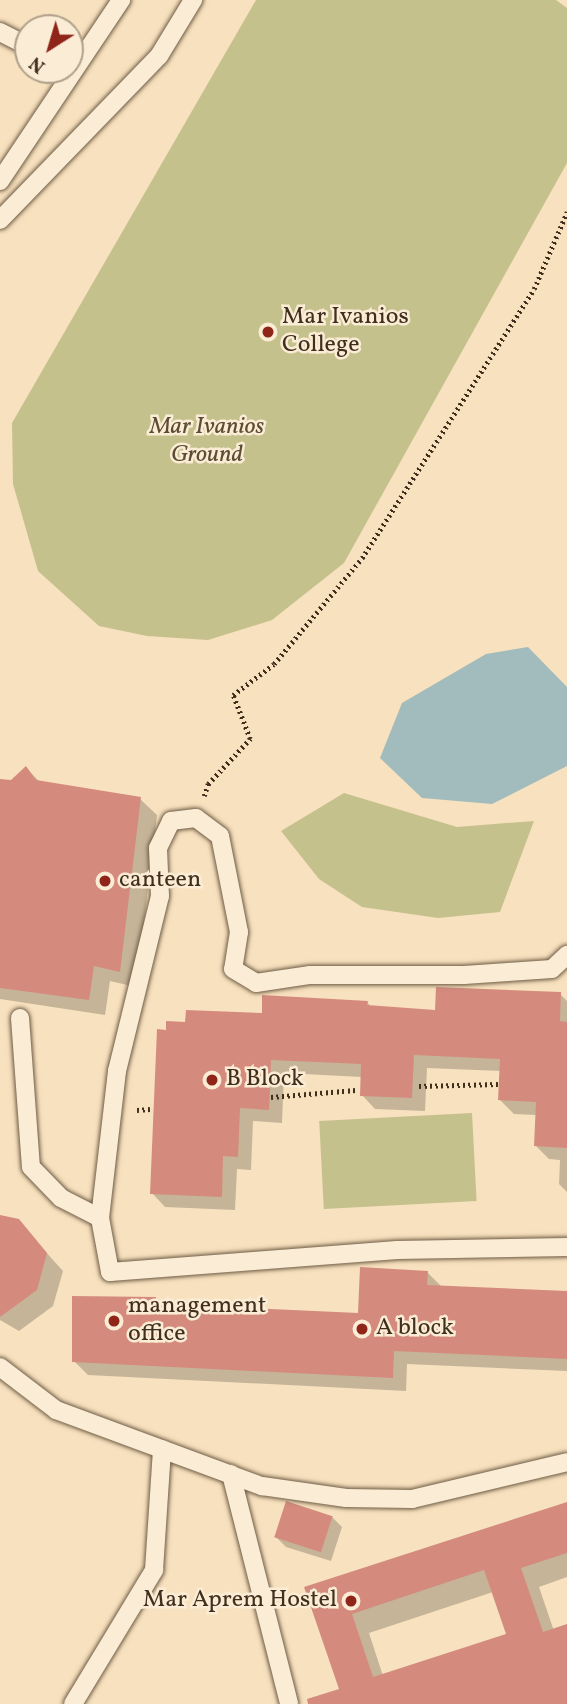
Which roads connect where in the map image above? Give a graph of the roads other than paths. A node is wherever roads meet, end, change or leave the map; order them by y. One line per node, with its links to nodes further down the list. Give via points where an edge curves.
1 (121, 0): 3 (lane)
2 (193, 0): 6 (lane, via 159,56)
3 (84, 50)
4 (61, 84): 5 (lane)
5 (0, 181)
6 (0, 220)
7 (567, 955): 9 (lane, via 552,969 464,975 310,975 256,984 233,969 239,932 233,883 220,836 196,818 171,821 158,848 160,896 117,1071)
8 (20, 1018): 9 (lane, via 31,1167 61,1198)
9 (100, 1218): 10 (lane, via 110,1272 397,1250)
10 (567, 1247)
11 (3, 1376): 12 (lane, via 56,1410)
12 (162, 1449): 14 (lane); 15 (lane, via 154,1570)
13 (567, 1462): 14 (lane, via 412,1499 346,1498 262,1486)
14 (231, 1474): 16 (lane)
15 (73, 1704)
16 (289, 1704)

